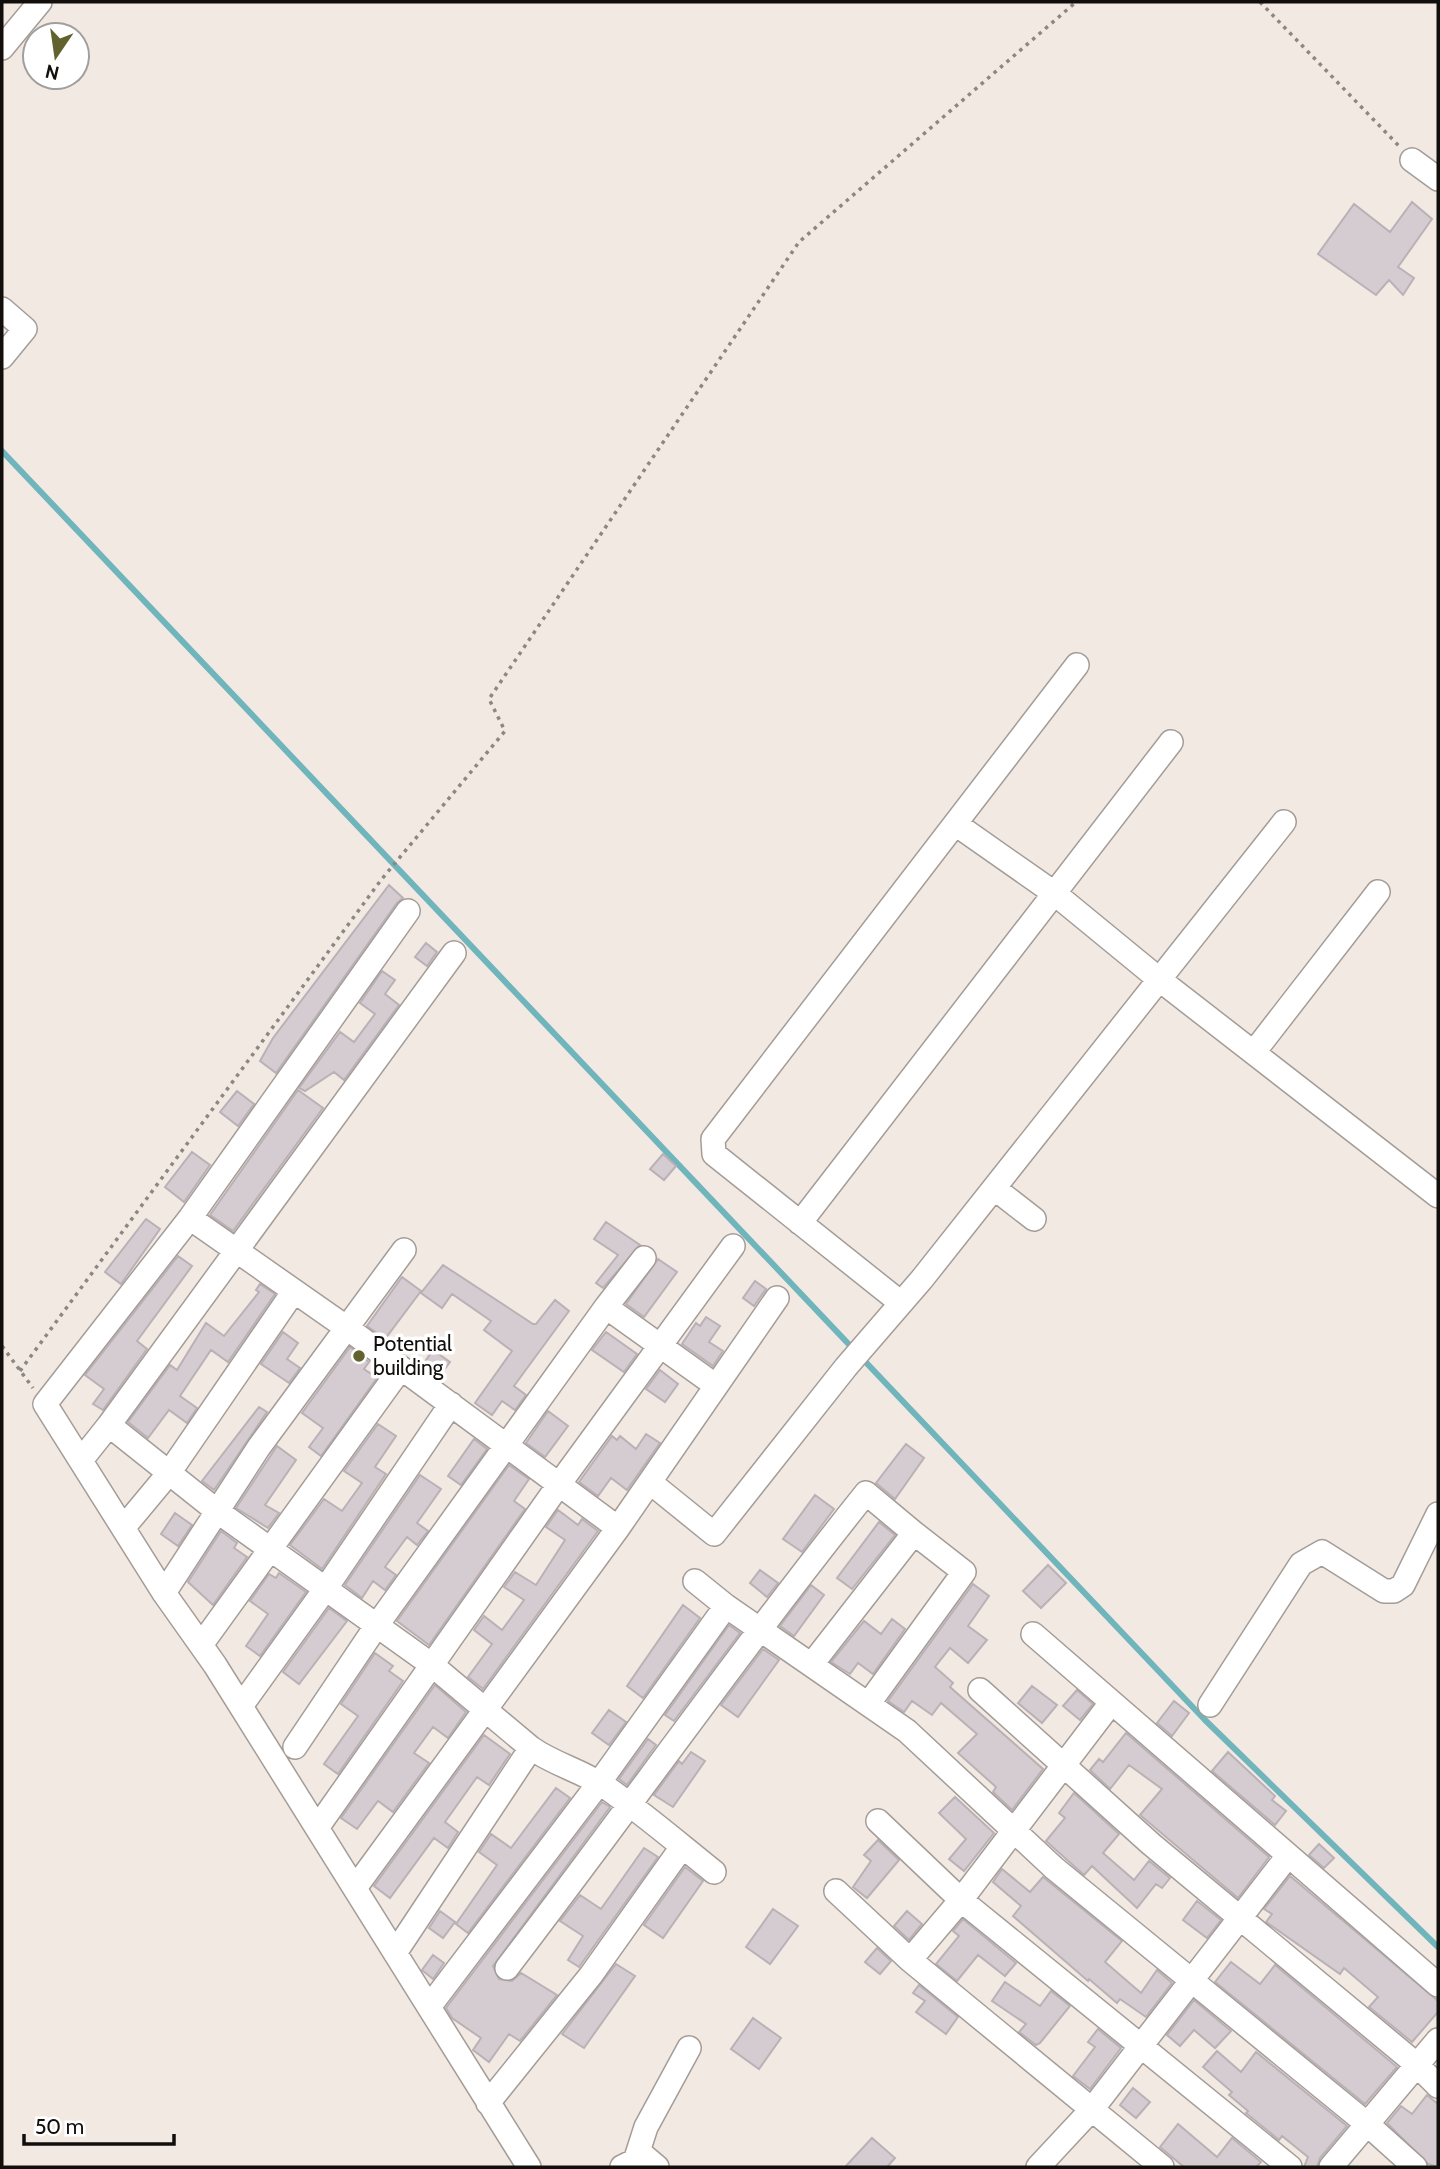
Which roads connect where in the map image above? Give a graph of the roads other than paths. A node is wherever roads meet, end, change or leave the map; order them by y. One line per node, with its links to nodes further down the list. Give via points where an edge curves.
1 (40, 2): 2 (street)
2 (2, 48)
3 (1412, 160): 4 (street)
4 (1438, 179)
5 (2, 309): 6 (street, via 25,329)
6 (2, 357)
7 (1077, 665): 10 (street)
8 (1171, 742): 12 (street)
9 (1284, 822): 15 (street)
10 (957, 825): 12 (street); 21 (street, via 713,1139 714,1154)
11 (1378, 892): 16 (street)
12 (1054, 893): 15 (street); 21 (street)
13 (408, 911): 19 (street)
14 (454, 953): 23 (street)
15 (1160, 980): 16 (street); 17 (street)
16 (1254, 1052): 18 (street)
17 (994, 1188): 20 (street); 28 (street)
18 (1438, 1196)
19 (190, 1218): 23 (street); 37 (street, via 45,1404)
20 (1034, 1219)
21 (800, 1223): 28 (street)
22 (733, 1246): 31 (street)
23 (237, 1250): 26 (street); 35 (street)
24 (404, 1250): 30 (street)
25 (644, 1258): 29 (street)
26 (294, 1291): 30 (street); 38 (street)
27 (777, 1298): 33 (street)
28 (901, 1303): 40 (street, via 714,1534)
29 (606, 1307): 31 (street); 36 (street)
30 (347, 1328): 32 (street); 41 (street)
31 (659, 1347): 33 (street); 39 (street)
32 (401, 1368): 34 (street); 46 (street)
33 (715, 1385): 40 (street)
34 (451, 1404): 36 (street); 48 (street)
35 (109, 1425): 37 (street); 38 (street)
36 (506, 1444): 39 (street); 51 (street)
37 (82, 1459): 43 (street)
38 (169, 1473): 41 (street); 43 (street)
39 (560, 1483): 44 (street); 56 (street)
40 (651, 1483): 44 (street)
41 (217, 1511): 46 (street); 49 (street)
42 (1438, 1514): 60 (street, via 1403,1585 1394,1591 1384,1591 1322,1552 1301,1564)
43 (124, 1527): 49 (street)
44 (618, 1528): 62 (street)
45 (914, 1532): 52 (street, via 866,1493); 55 (street); 58 (street, via 964,1572)
46 (272, 1550): 48 (street); 54 (street)
47 (695, 1581): 50 (street)
48 (326, 1588): 51 (street); 61 (street)
49 (164, 1593): 54 (street)
50 (726, 1606): 52 (street); 66 (street)
51 (377, 1625): 56 (street); 63 (street)
52 (758, 1628): 55 (street); 67 (street)
53 (1033, 1634): 59 (street)
54 (201, 1645): 61 (street)
55 (812, 1664): 58 (street)
56 (432, 1665): 62 (street); 69 (street)
57 (980, 1690): 65 (street)
58 (869, 1703): 70 (street, via 907,1731)
59 (1111, 1703): 65 (street); 72 (street)
60 (1210, 1705)
61 (241, 1706): 69 (street)
62 (486, 1709): 64 (street); 74 (street)
63 (295, 1747)
64 (531, 1748): 66 (street, via 548,1761); 78 (street)
65 (1062, 1765): 70 (street); 77 (street)
66 (599, 1783): 67 (street); 83 (street)
67 (630, 1806): 71 (street); 80 (street)
68 (878, 1821): 76 (street)
69 (317, 1828): 74 (street)
70 (1013, 1830): 76 (street); 81 (street)
71 (682, 1847): 73 (street); 89 (street, via 591,1975)
72 (1287, 1857): 77 (street); 82 (street)
73 (714, 1872)
74 (355, 1888): 78 (street)
75 (836, 1891): 79 (street)
76 (961, 1900): 79 (street); 85 (street)
77 (1241, 1918): 81 (street); 87 (street)
78 (395, 1952): 83 (street)
79 (910, 1960): 90 (street)
80 (507, 1968)
81 (1194, 1981): 85 (street); 91 (street)
82 (1438, 1985)
83 (429, 2007): 89 (street)
84 (1438, 2040): 87 (street)
85 (1139, 2046): 90 (street); 96 (street)
86 (689, 2048): 92 (street, via 646,2127)
87 (1416, 2064): 88 (street); 91 (street)
88 (1438, 2086)
89 (488, 2103): 93 (street)
90 (1093, 2108): 94 (street); 95 (street)
91 (1366, 2123): 97 (street); 98 (street)
92 (639, 2164)
93 (528, 2167)
94 (1038, 2167)
95 (1162, 2167)
96 (1290, 2167)
97 (1331, 2167)
98 (1415, 2167)

